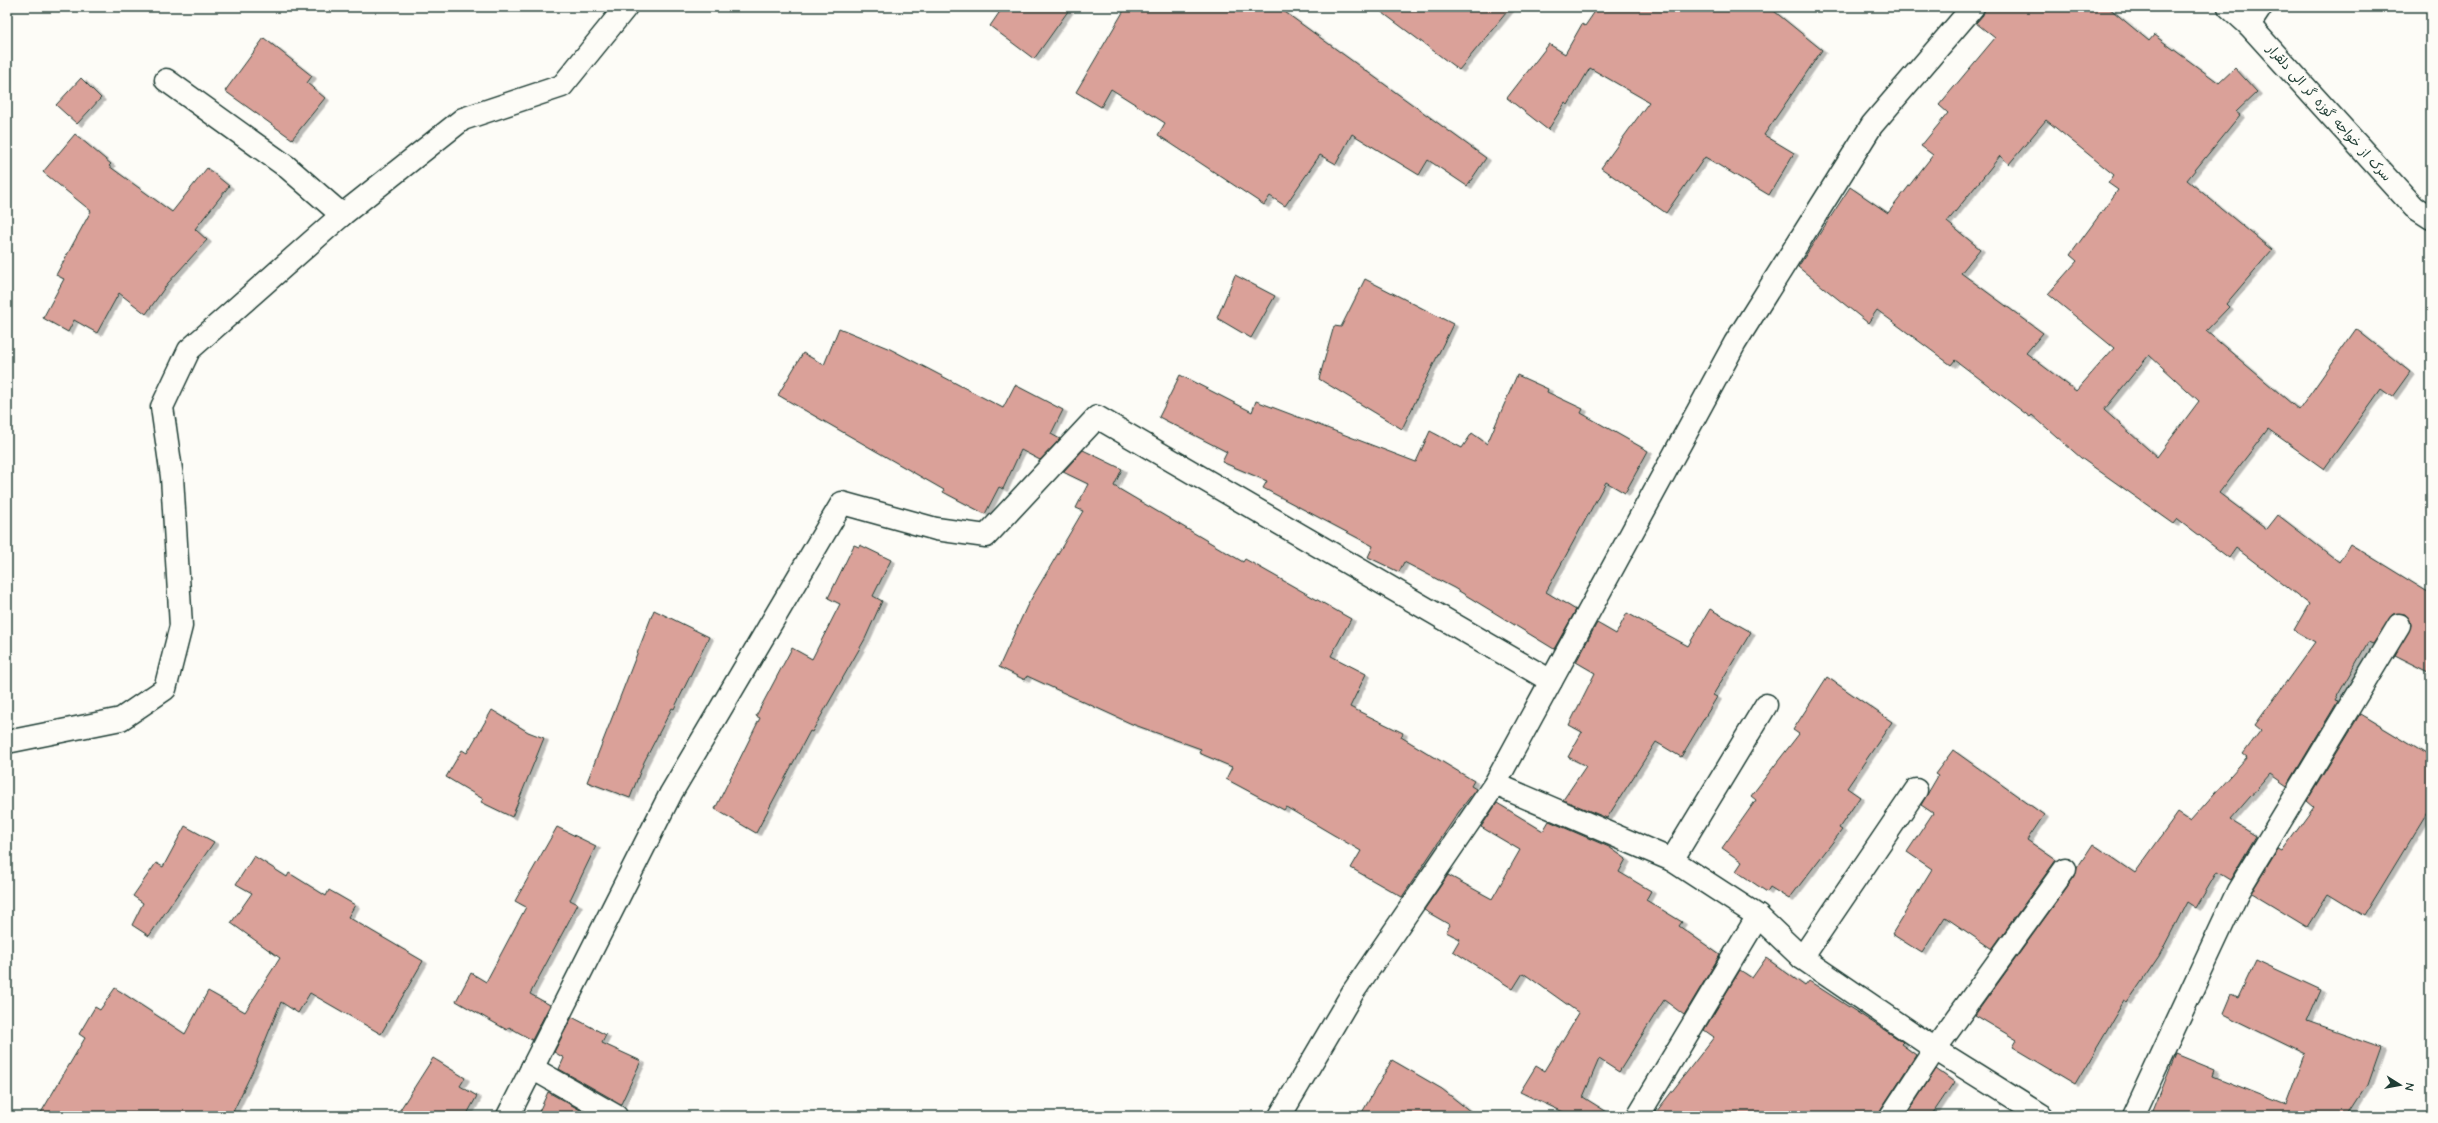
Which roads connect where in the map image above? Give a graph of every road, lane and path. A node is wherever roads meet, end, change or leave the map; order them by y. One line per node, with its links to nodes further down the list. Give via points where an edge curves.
1 (626, 7): 6 (street, via 562,86 463,119)
2 (1973, 7): 9 (street, via 1872,125 1739,337)
3 (2229, 7): 4 (street, سرک از خواجه گوزه گر الی دلقرار)
4 (2255, 16): 7 (street, سرک از خواجه گوزه گر الی دلقرار, via 2414,207)
5 (166, 80): 6 (street, via 286,167)
6 (342, 215): 11 (street, via 189,350 162,407 172,477 181,626 165,689 122,718)
7 (2431, 218)
8 (2399, 625): 26 (street, via 2238,891)
9 (1551, 681): 12 (street); 19 (street, via 1097,417 986,536 936,529 842,503 671,793)
10 (1766, 704): 14 (street)
11 (7, 742)
12 (1495, 784): 14 (street); 22 (street, via 1353,992)
13 (1916, 790): 17 (street)
14 (1672, 860): 16 (street)
15 (2065, 869): 18 (street)
16 (1758, 916): 17 (street); 23 (street)
17 (1802, 958): 18 (street)
18 (1935, 1049): 24 (street); 25 (street)
19 (532, 1068): 20 (street); 21 (street)
20 (508, 1116)
21 (616, 1116)
22 (1280, 1116)
23 (1638, 1116)
24 (1891, 1116)
25 (2042, 1116)
26 (2133, 1116)

